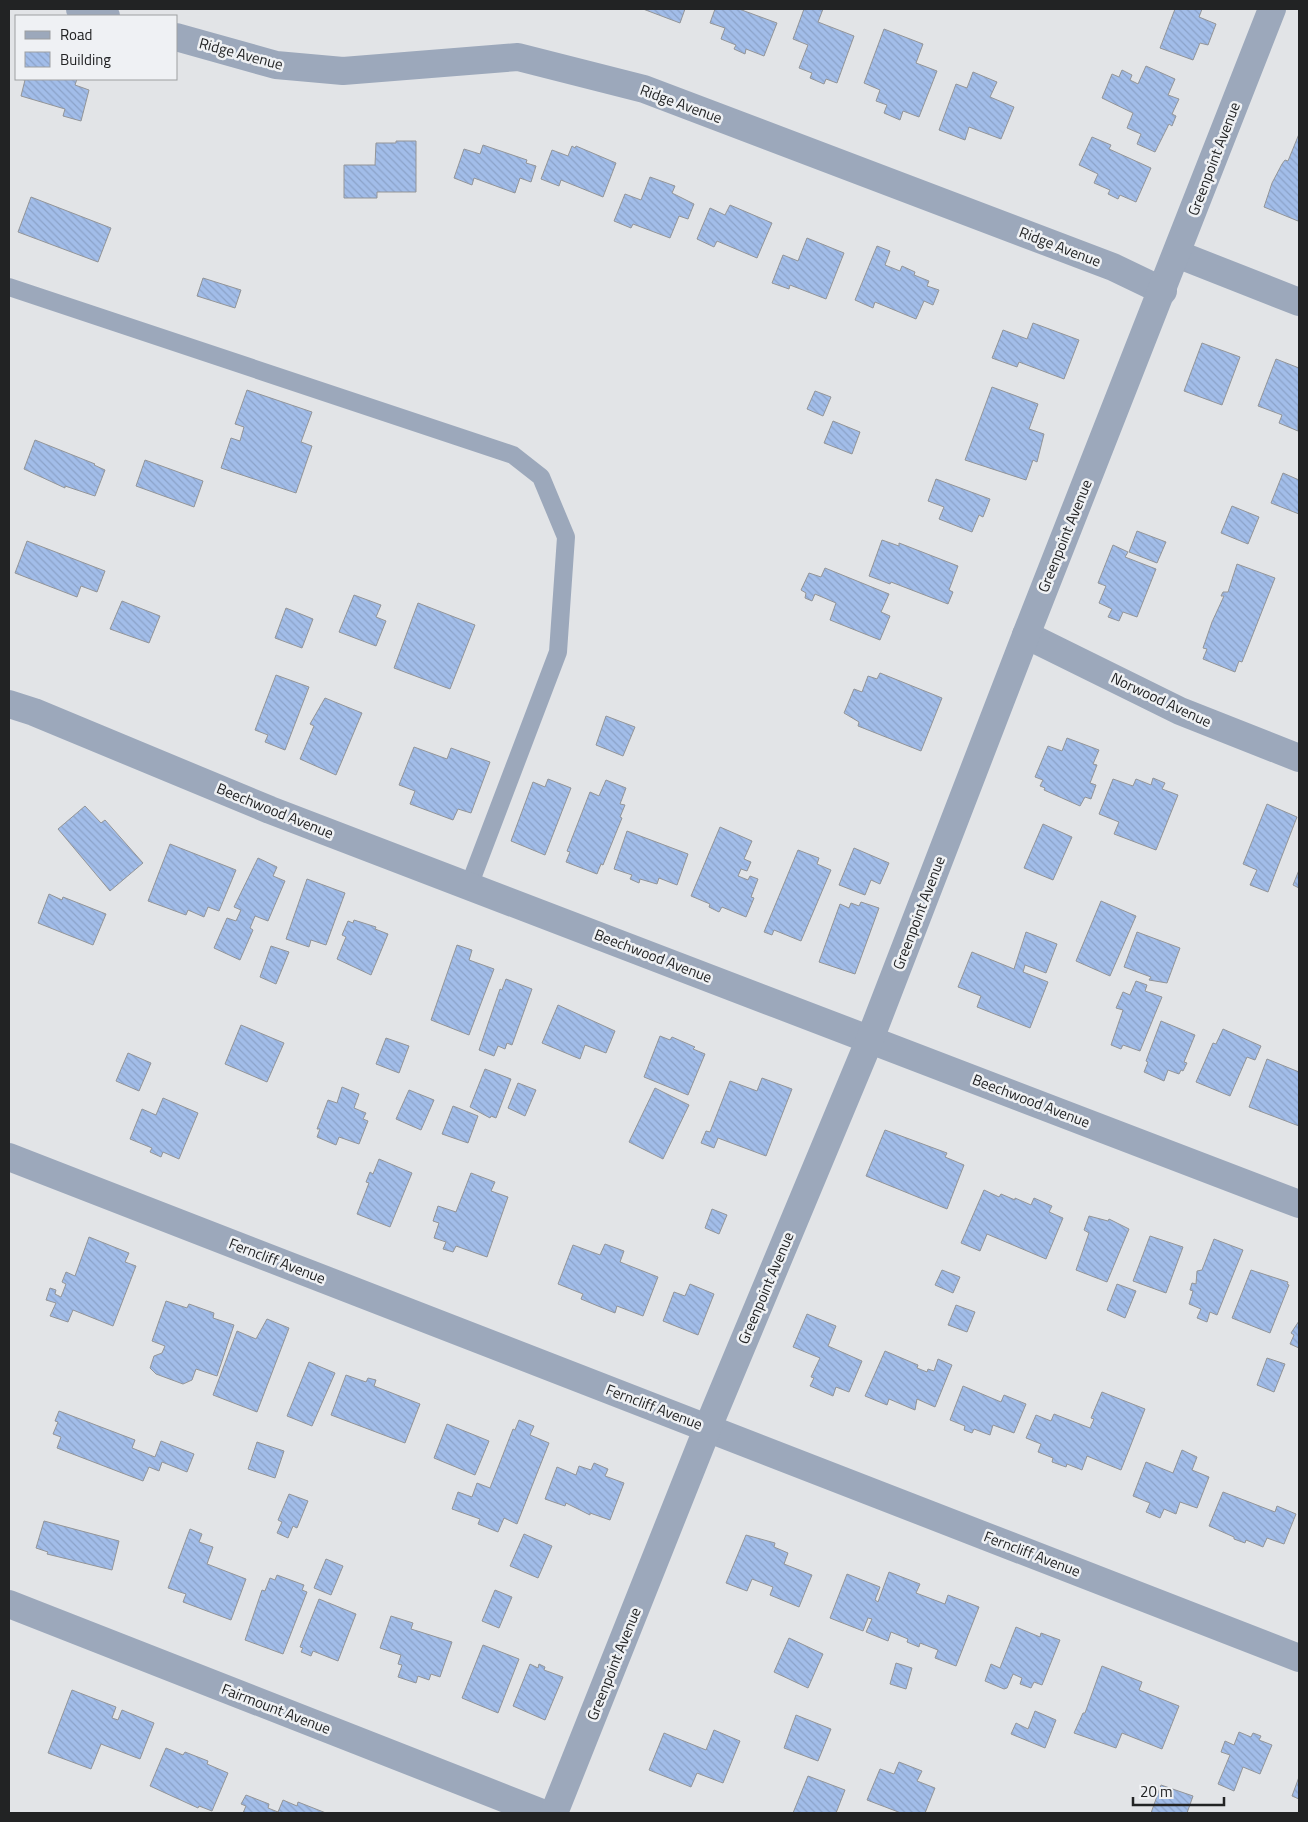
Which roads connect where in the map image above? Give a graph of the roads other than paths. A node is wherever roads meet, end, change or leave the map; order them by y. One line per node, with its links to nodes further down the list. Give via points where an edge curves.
1 (80, 9): 3 (street)
2 (1272, 9): 5 (street, Greenpoint Avenue)
3 (102, 15)
4 (178, 37): 7 (street, Ridge Avenue, via 276,65 343,71 518,57 644,89 1113,266)
5 (1177, 254): 7 (street, Greenpoint Avenue); 8 (street)
6 (9, 287): 12 (lane, via 513,455 541,477 566,537 558,652)
7 (1163, 291): 9 (street, Greenpoint Avenue)
8 (1299, 302)
9 (1026, 635): 11 (street, Norwood Avenue, via 1180,711); 13 (street, Greenpoint Avenue)
10 (9, 704): 12 (street, Beechwood Avenue, via 270,810)
11 (1299, 758)
12 (469, 886): 13 (street, Beechwood Avenue)
13 (870, 1039): 15 (street, Beechwood Avenue); 16 (street, Greenpoint Avenue)
14 (9, 1158): 16 (street, Ferncliff Avenue)
15 (1299, 1204)
16 (708, 1427): 18 (street, Ferncliff Avenue); 20 (street, Greenpoint Avenue)
17 (9, 1604): 19 (street, Fairmount Avenue)
18 (1299, 1658)
19 (542, 1813)
20 (554, 1813)

